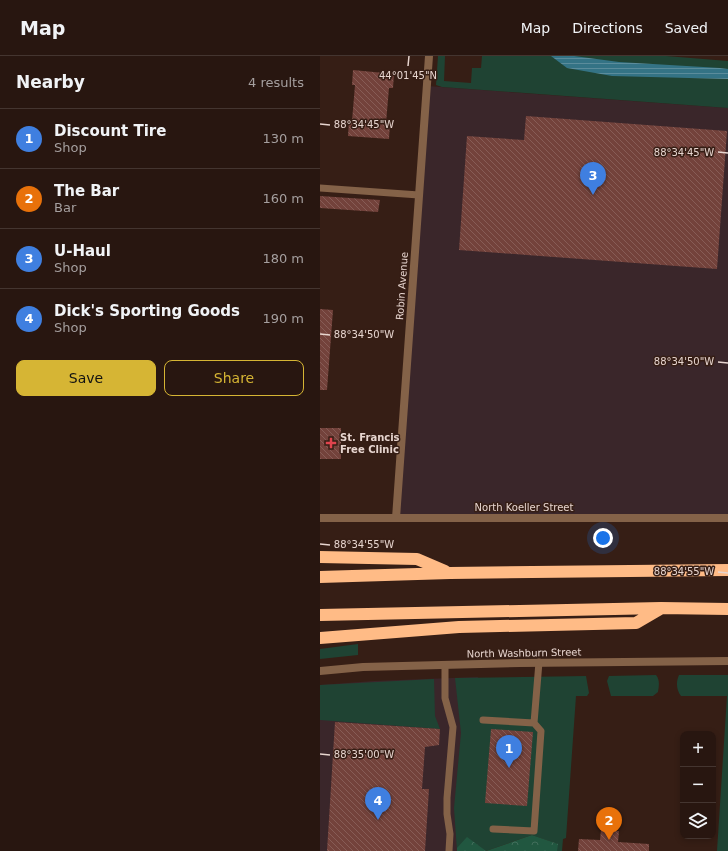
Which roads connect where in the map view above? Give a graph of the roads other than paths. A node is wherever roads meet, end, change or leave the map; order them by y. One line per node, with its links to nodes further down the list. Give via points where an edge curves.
1 (429, 56): 3 (street, Robin Avenue)
2 (320, 188): 3 (lane)
3 (419, 194): 5 (street, Robin Avenue)
4 (320, 518): 5 (street, North Koeller Street)
5 (396, 518): 6 (street, North Koeller Street)
6 (728, 518)
7 (320, 557): 9 (highway, via 417,559)
8 (728, 570): 9 (highway)
9 (450, 572): 10 (highway)
10 (320, 577)
11 (661, 608): 12 (highway); 13 (highway); 14 (highway, via 636,623 459,627)
12 (728, 609)
13 (320, 615)
14 (320, 638)
15 (728, 661): 16 (street, North Washburn Street)
16 (539, 662): 17 (street, North Washburn Street); 20 (lane)
17 (445, 665): 18 (street, North Washburn Street); 22 (lane, via 445,698 453,727 446,798)
18 (320, 670)
19 (483, 720): 20 (lane)
20 (534, 723): 21 (lane, via 541,731 534,830)
21 (493, 829)
22 (449, 851)

